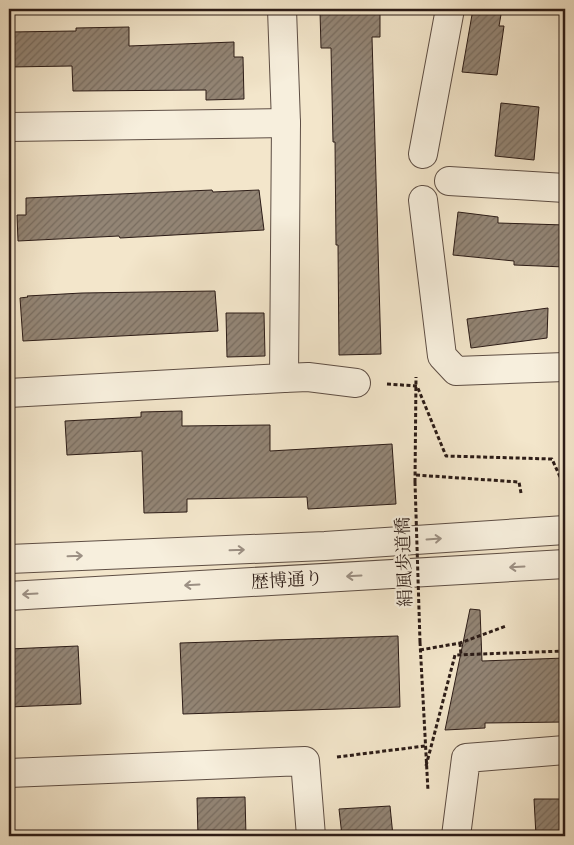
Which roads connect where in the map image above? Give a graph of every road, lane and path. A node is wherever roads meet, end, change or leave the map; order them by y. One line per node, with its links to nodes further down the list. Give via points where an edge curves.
1 (282, 9): 3 (street)
2 (450, 9): 5 (street)
3 (286, 123): 4 (street); 11 (street)
4 (9, 127)
5 (423, 154)
6 (449, 181): 7 (street)
7 (565, 188)
8 (423, 200): 9 (street)
9 (442, 356): 10 (street, via 456,371); 13 (path, 絹風歩道橋, via 416,367)
10 (565, 367)
11 (284, 378): 12 (street, via 308,377); 14 (street)
12 (356, 383)
13 (417, 386): 15 (path, 絹風歩道橋); 16 (path, via 446,456 552,459)
14 (9, 393)
15 (416, 475): 17 (path, via 518,482); 24 (path, 絹風歩道橋, bridge)
16 (565, 488)
17 (521, 493)
18 (565, 530): 19 (street, 歴博通り, one-way to 18, via 325,546)
19 (9, 559)
20 (565, 564): 21 (street, 歴博通り, one-way to 21)
21 (9, 596)
22 (506, 626): 23 (path)
23 (460, 643): 24 (path); 26 (path)
24 (420, 650): 27 (path, 絹風歩道橋)
25 (565, 651): 26 (path)
26 (462, 654): 30 (path, via 455,655)
27 (425, 746): 29 (path); 30 (path, 絹風歩道橋)
28 (565, 750): 34 (street, via 466,758)
29 (306, 760): 31 (street); 33 (street)
30 (426, 766): 32 (path, 絹風歩道橋)
31 (9, 773)
32 (428, 798)
33 (311, 836)
34 (456, 836)

